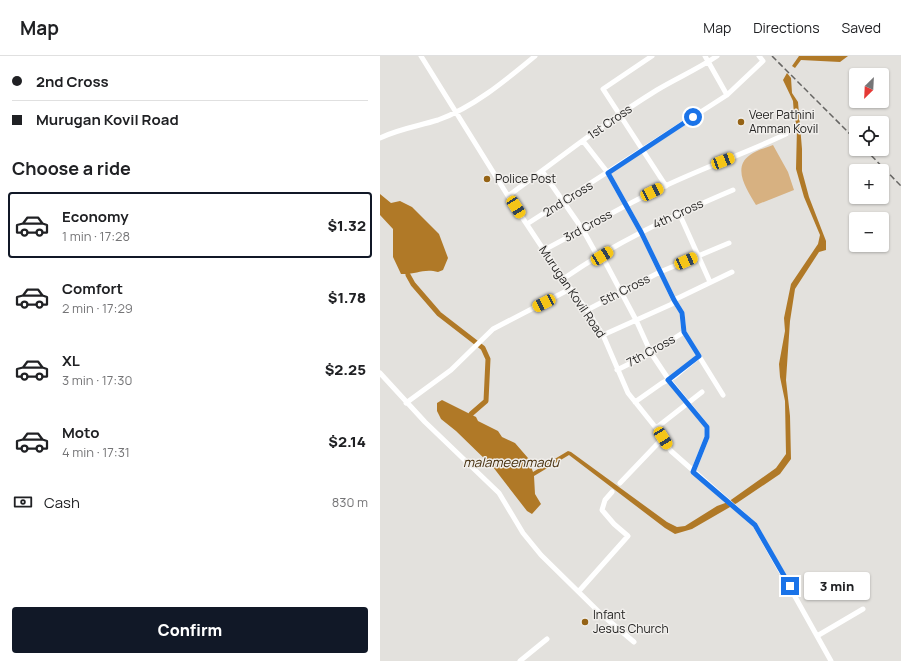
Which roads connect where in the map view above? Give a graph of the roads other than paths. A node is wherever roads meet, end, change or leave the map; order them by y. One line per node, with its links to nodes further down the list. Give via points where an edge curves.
1 (421, 56): 9 (street, Murugan Kovil Road)
2 (535, 56): 9 (street, via 512,75)
3 (652, 56): 10 (street, via 603,89)
4 (705, 56): 7 (street)
5 (718, 56): 7 (street, 1st Cross)
6 (759, 56): 8 (street, 2nd Cross, via 763,61)
7 (708, 62): 8 (street); 10 (street, 1st Cross, via 657,90)
8 (727, 95): 14 (street, 2nd Cross)
9 (456, 111): 12 (street); 19 (street, Murugan Kovil Road)
10 (621, 114): 13 (street, 1st Cross); 14 (street)
11 (786, 134): 17 (street, 3rd Cross)
12 (380, 138)
13 (583, 140): 15 (street, 1st Cross); 16 (street)
14 (643, 150): 16 (street, 2nd Cross); 17 (street)
15 (542, 172): 19 (street, 1st Cross); 20 (street)
16 (608, 173): 20 (street, 2nd Cross); 21 (street)
17 (666, 186): 21 (street, 3rd Cross)
18 (733, 190): 22 (street, 4th Cross)
19 (508, 196): 23 (street, Murugan Kovil Road)
20 (564, 201): 23 (street, 2nd Cross); 24 (street)
21 (626, 205): 24 (street, 3rd Cross); 25 (street)
22 (679, 213): 25 (street, 4th Cross); 28 (street)
23 (527, 224): 27 (street, Murugan Kovil Road)
24 (583, 230): 27 (street, 3rd Cross); 29 (street)
25 (641, 232): 29 (street, 4th Cross); 30 (street)
26 (729, 242): 28 (street, 5th Cross)
27 (544, 250): 32 (street, Murugan Kovil Road)
28 (699, 255): 30 (street, 5th Cross); 33 (street)
29 (600, 256): 32 (street, 4th Cross); 35 (street)
30 (660, 272): 35 (street, 5th Cross); 36 (street)
31 (732, 272): 33 (street)
32 (563, 279): 34 (street, Murugan Kovil Road)
33 (710, 282): 36 (street)
34 (570, 289): 37 (street, Murugan Kovil Road); 49 (street, via 493,329 451,370)
35 (621, 292): 37 (street, 5th Cross); 38 (street)
36 (674, 300): 38 (street, via 672,304); 39 (street, via 682,313)
37 (587, 310): 40 (street, Murugan Kovil Road)
38 (636, 320): 40 (street); 41 (street)
39 (684, 332): 41 (street, 7th Cross); 42 (street)
40 (603, 335): 43 (street, Murugan Kovil Road)
41 (651, 353): 43 (street, 7th Cross); 45 (street)
42 (699, 356): 45 (street); 47 (street)
43 (617, 370): 48 (street, Murugan Kovil Road)
44 (380, 373): 49 (street)
45 (668, 380): 48 (street); 50 (street)
46 (702, 392): 50 (street)
47 (723, 395)
48 (635, 402): 51 (street, Murugan Kovil Road)
49 (406, 403): 56 (street, via 499,493 523,533 541,555)
50 (688, 404): 51 (street); 53 (street, via 707,427 707,437)
51 (656, 428): 52 (street, Murugan Kovil Road)
52 (663, 438): 53 (street, Murugan Kovil Road, via 671,451); 54 (street)
53 (693, 472): 58 (street, Murugan Kovil Road, via 755,525)
54 (620, 483)
55 (612, 492): 56 (street, via 605,500 602,510 628,536)
56 (579, 591): 60 (street)
57 (863, 609): 58 (street)
58 (817, 636): 62 (street)
59 (547, 639): 61 (street)
60 (634, 642)
61 (520, 661)
62 (831, 661)

